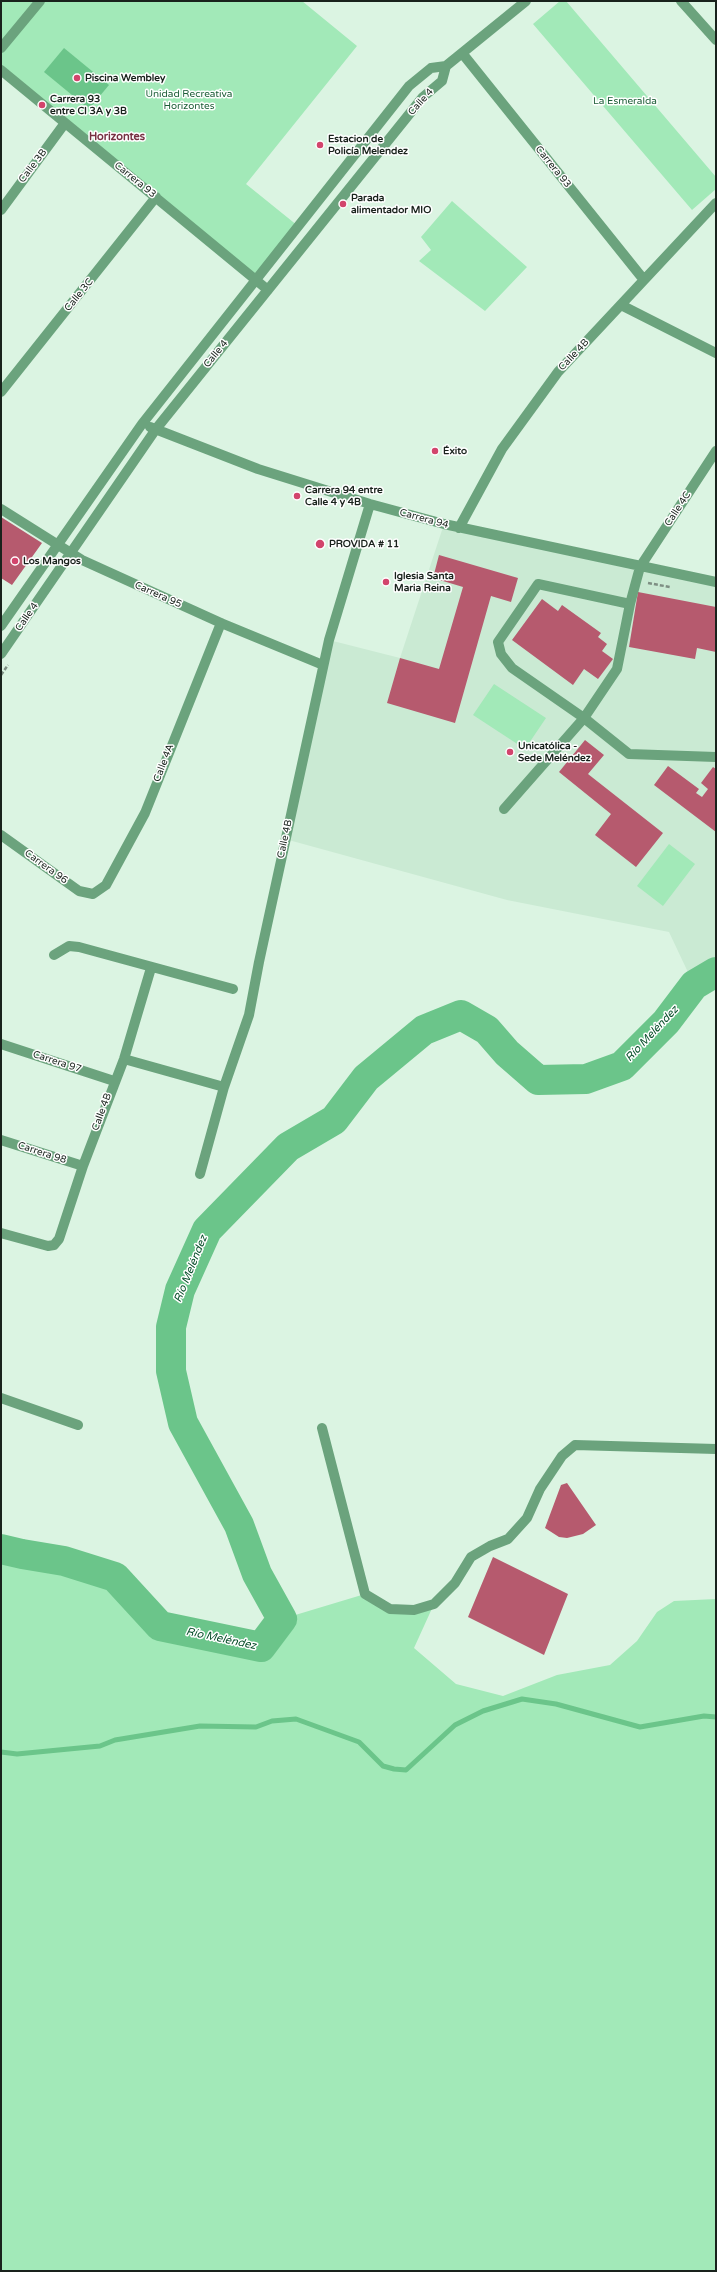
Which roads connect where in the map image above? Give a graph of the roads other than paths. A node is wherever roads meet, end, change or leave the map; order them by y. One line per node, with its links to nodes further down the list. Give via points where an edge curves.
1 (40, 1): 5 (street)
2 (526, 1): 6 (street, Calle 4)
3 (681, 1): 4 (street)
4 (716, 40)
5 (1, 48)
6 (462, 54): 7 (street, Calle 4); 14 (street, Carrera 93)
7 (446, 66): 13 (street, Calle 4, via 431,68 409,86); 15 (street, Calle 4, via 442,81 423,98)
8 (1, 70): 9 (street, Carrera 93)
9 (65, 123): 10 (street, Carrera 93); 12 (street, Calle 3B)
10 (156, 197): 13 (street, Carrera 93); 18 (street, Calle 3C)
11 (716, 203): 14 (street, Calle 4B)
12 (1, 210)
13 (256, 280): 15 (street, Carrera 93); 19 (street, Calle 4)
14 (644, 280): 16 (street, Calle 4B)
15 (268, 290): 20 (street, Calle 4)
16 (621, 306): 17 (street); 24 (street, Calle 4B, via 558,372 533,405 502,448)
17 (716, 353)
18 (1, 392)
19 (142, 424): 20 (street, Carrera 94); 25 (street, Calle 4)
20 (156, 429): 22 (street, Carrera 94, via 258,469); 26 (street, Calle 4)
21 (716, 451): 27 (street, Calle 4C)
22 (370, 504): 24 (street, Carrera 94); 33 (street, Calle 4B)
23 (1, 509): 25 (street, Carrera 95)
24 (459, 528): 27 (street, Carrera 94)
25 (58, 545): 26 (street, Carrera 95); 31 (street, Calle 4)
26 (71, 554): 30 (street, Carrera 95); 32 (street, Calle 4)
27 (640, 567): 28 (street, Carrera 94); 29 (street, Calle 4C)
28 (716, 582)
29 (630, 604): 34 (street, Calle 4C, via 617,669); 34 (street, via 538,584 498,642 501,654 512,668)
30 (221, 623): 33 (street, Carrera 95); 38 (street, Calle 4A, via 145,813 106,885)
31 (1, 626)
32 (1, 654)
33 (323, 665): 45 (street, Calle 4B, via 249,1015)
34 (584, 718): 35 (street, via 628,754); 36 (street, Calle 4C)
35 (716, 757)
36 (504, 809)
37 (1, 835): 38 (street, Carrera 96, via 79,892)
38 (93, 894)
39 (54, 955): 40 (street, via 69,946 79,947)
40 (151, 968): 41 (street); 43 (street, Calle 4B)
41 (233, 988)
42 (1, 1044): 44 (street, Carrera 97)
43 (124, 1059): 44 (street, Calle 4B); 45 (street)
44 (114, 1081): 47 (street, Calle 4B)
45 (224, 1087): 48 (street, Calle 4B)
46 (1, 1140): 47 (street, Carrera 98)
47 (83, 1166): 49 (street, Calle 4B, via 59,1239 54,1245 48,1246)
48 (200, 1174)
49 (1, 1233)
50 (1, 1398): 51 (street)
51 (78, 1425)
52 (322, 1428): 53 (street, via 366,1594 390,1609 414,1610 434,1604 455,1583 471,1557 508,1539 527,1518 540,1489 562,1456 575,1445)
53 (716, 1449)

